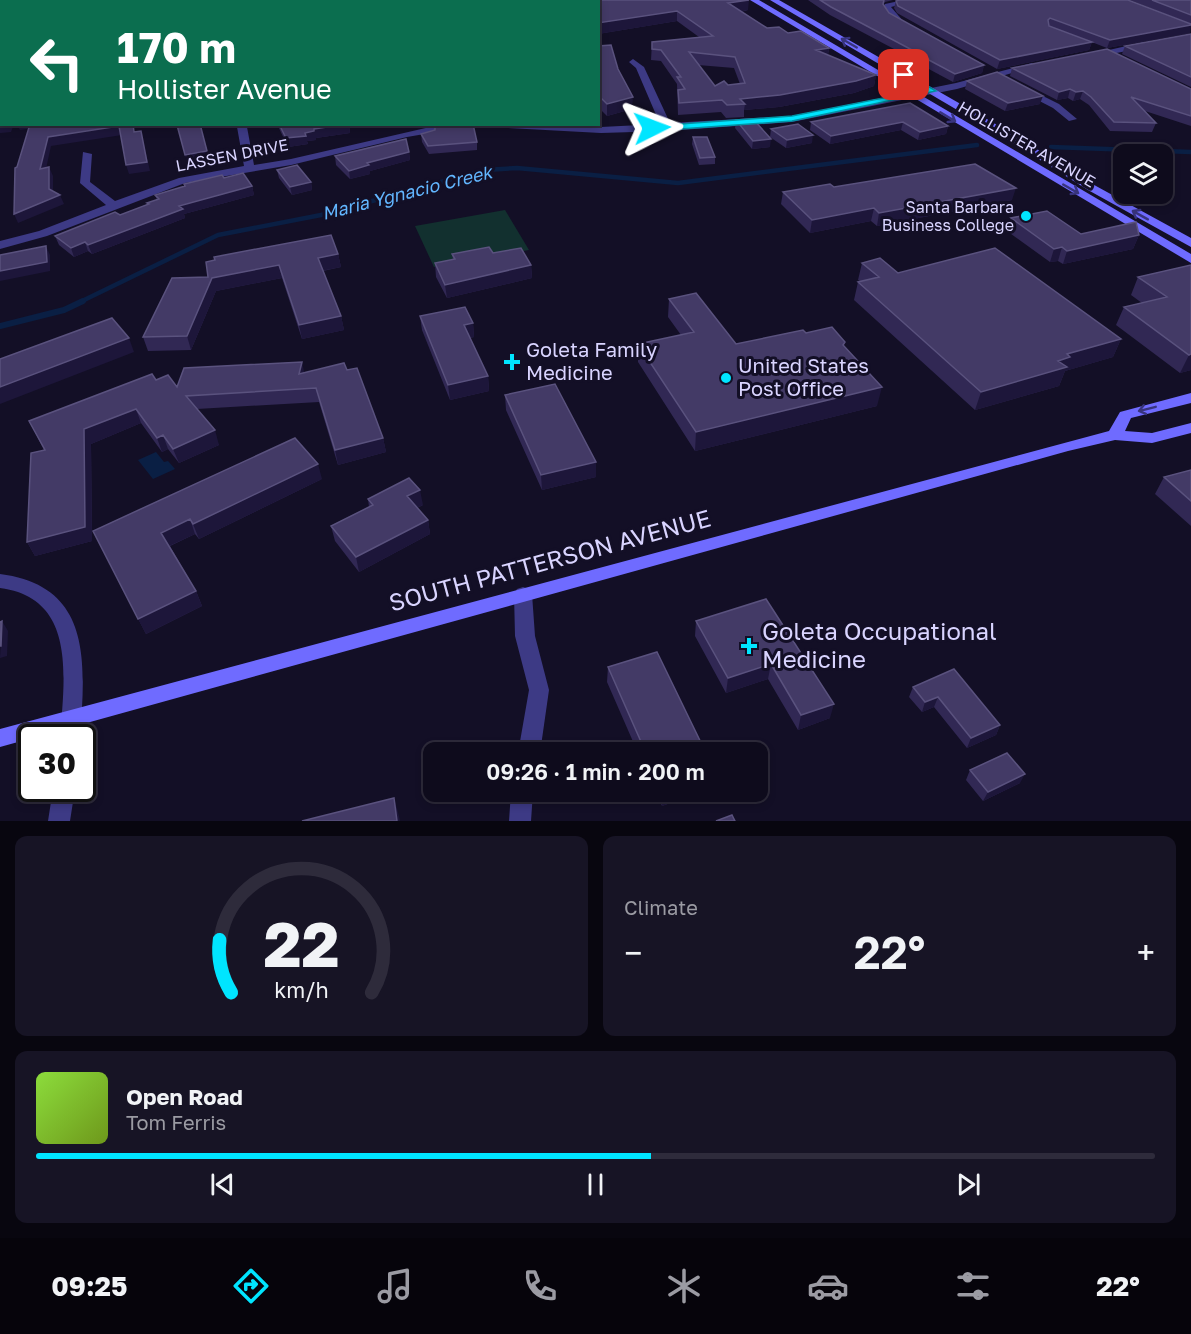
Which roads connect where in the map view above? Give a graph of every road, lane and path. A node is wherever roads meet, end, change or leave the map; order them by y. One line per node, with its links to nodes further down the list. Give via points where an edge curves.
1 (754, 0): 17 (main road, HOLLISTER AVENUE)
2 (774, 0): 16 (main road, HOLLISTER AVENUE, one-way to 2)
3 (913, 0): 4 (street, via 883,10)
4 (909, 28)
5 (1159, 42): 7 (street)
6 (1094, 47): 7 (street)
7 (1106, 52): 8 (street); 9 (street)
8 (1083, 56)
9 (1119, 58)
10 (633, 63): 22 (street, via 640,67)
11 (1037, 65): 13 (street)
12 (987, 69): 13 (street)
13 (996, 75): 14 (street); 16 (street)
14 (1006, 80)
15 (1016, 86): 18 (street, via 1056,106)
16 (932, 91): 17 (street); 27 (main road, HOLLISTER AVENUE, one-way to 16)
17 (912, 95): 22 (street, via 792,119); 29 (main road, HOLLISTER AVENUE, one-way to 29)
18 (1072, 119)
19 (455, 126): 23 (street, LASSEN DRIVE)
20 (538, 126): 22 (street, via 601,130)
21 (242, 127): 25 (street)
22 (667, 128)
23 (393, 130): 25 (street, LASSEN DRIVE, via 289,162)
24 (87, 153): 26 (street, via 85,183)
25 (249, 167): 26 (street, LASSEN DRIVE, via 197,176)
26 (114, 206): 28 (street, LASSEN DRIVE)
27 (1191, 243)
28 (0, 245)
29 (1191, 259)
30 (1191, 398): 32 (main road, one-way to 32, via 1125,415)
31 (1191, 428): 32 (main road, SOUTH PATTERSON AVENUE, via 1152,438)
32 (1115, 435): 34 (main road, SOUTH PATTERSON AVENUE)
33 (0, 581): 35 (street, via 30,588 48,600 68,628)
34 (523, 594): 36 (main road, SOUTH PATTERSON AVENUE); 39 (street, via 525,636 539,690)
35 (71, 724)
36 (84, 724)
37 (18, 735): 38 (main road, SOUTH PATTERSON AVENUE)
38 (0, 738)
39 (531, 742)
40 (62, 802): 42 (street)
41 (521, 802): 43 (street)
42 (59, 821)
43 (520, 821)

